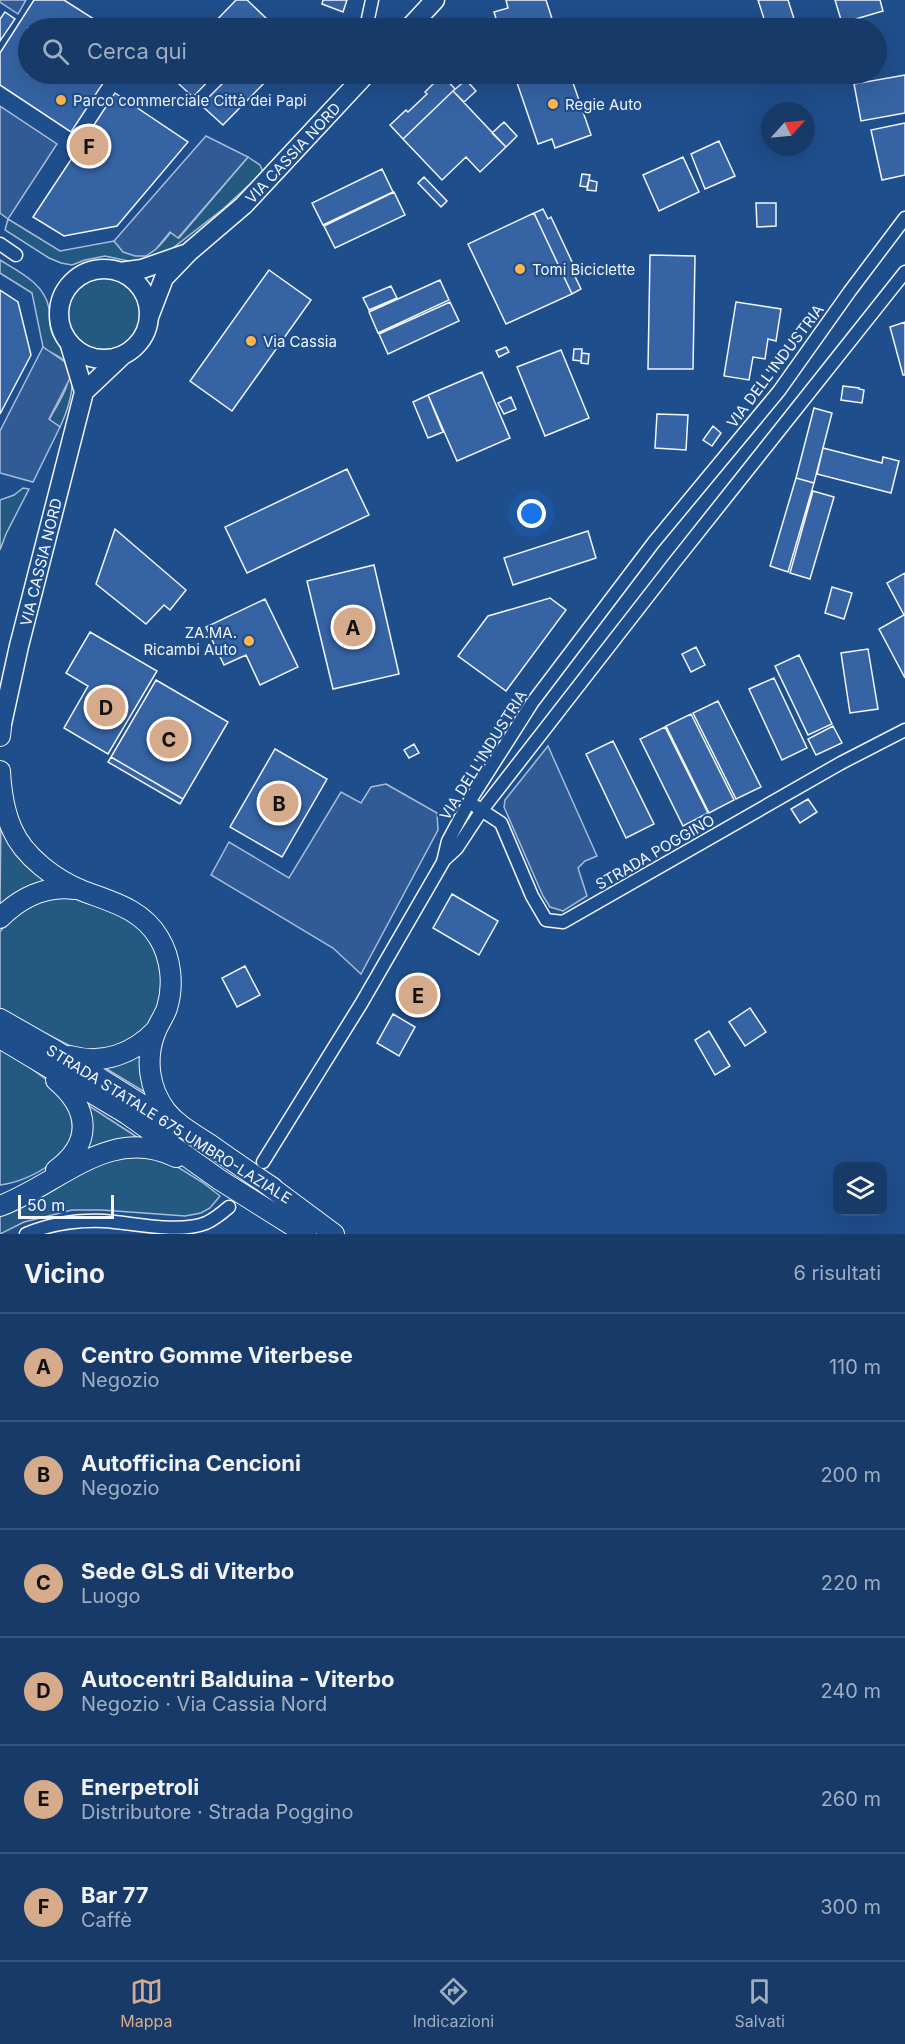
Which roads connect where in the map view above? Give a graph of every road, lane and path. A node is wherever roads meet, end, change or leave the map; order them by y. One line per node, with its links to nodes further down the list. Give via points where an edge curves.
1 (372, 0): 3 (street)
2 (435, 0): 4 (main road)
3 (368, 18)
4 (418, 18)
5 (357, 84): 8 (main road, VIA CASSIA NORD, via 244,205)
6 (905, 218): 20 (street, VIA DELL'INDUSTRIA, via 779,391 654,542 532,703)
7 (0, 244): 9 (street)
8 (189, 252): 10 (main road, VIA CASSIA NORD, via 142,269); 12 (main road, VIA CASSIA NORD, via 164,278)
9 (16, 255)
10 (120, 272): 12 (main road, via 142,290); 13 (main road, via 93,270 69,285 59,311)
11 (905, 272): 21 (street, VIA DELL'INDUSTRIA)
12 (149, 317): 14 (main road, via 138,344)
13 (69, 342): 14 (main road, via 94,358); 15 (main road)
14 (123, 355): 15 (main road)
15 (84, 392): 16 (main road, VIA CASSIA NORD)
16 (1, 727): 18 (highway)
17 (905, 730): 21 (street, STRADA POGGINO, via 563,922 546,920 501,823)
18 (0, 734)
19 (0, 771): 23 (highway, via 12,830 45,868)
20 (469, 802): 21 (street, STRADA POGGINO); 22 (street, VIA DELL'INDUSTRIA, via 448,841)
21 (482, 810): 22 (street, VIA DELL'INDUSTRIA, via 457,848)
22 (442, 862): 28 (street, via 361,1004)
23 (81, 890): 24 (highway, via 40,892 21,900); 25 (highway, via 136,913 159,939 168,960 171,983 167,1007)
24 (0, 918)
25 (156, 1030): 27 (highway, via 141,1044 112,1058 77,1058); 30 (highway, via 149,1066 154,1089 166,1110 183,1127)
26 (8, 1035): 27 (highway, STRADA STATALE 675 UMBRO-LAZIALE); 29 (highway, STRADA STATALE 675 UMBRO-LAZIALE); 31 (highway, via 75,1098 82,1116 81,1136 69,1159 55,1170)
27 (56, 1051): 30 (highway, STRADA STATALE 675 UMBRO-LAZIALE)
28 (263, 1162)
29 (220, 1180): 32 (highway, via 163,1151 126,1147 102,1152); 35 (highway, STRADA STATALE 675 UMBRO-LAZIALE)
30 (273, 1188): 36 (highway, STRADA STATALE 675 UMBRO-LAZIALE)
31 (0, 1194)
32 (0, 1206)
33 (229, 1207): 34 (street, via 205,1223 186,1228 74,1222)
34 (26, 1234)
35 (306, 1234)
36 (334, 1234)

